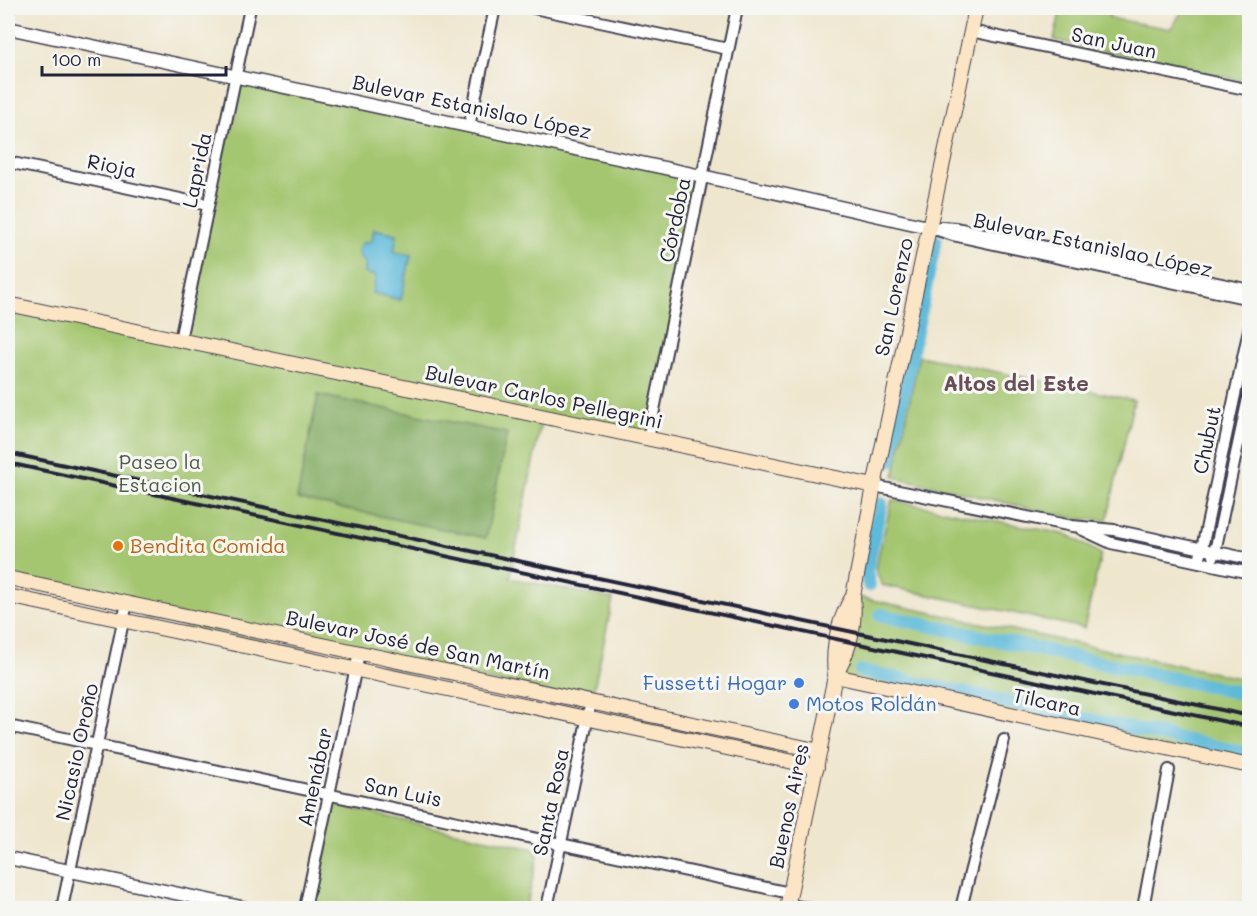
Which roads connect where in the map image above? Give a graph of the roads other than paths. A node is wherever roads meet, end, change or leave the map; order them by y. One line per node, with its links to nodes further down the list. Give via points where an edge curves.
1 (250, 8): 9 (street, Laprida)
2 (495, 8): 11 (street)
3 (534, 8): 8 (street)
4 (736, 8): 8 (street, Córdoba)
5 (976, 8): 7 (main road, San Lorenzo)
6 (8, 28): 9 (street, Bulevar Estanislao López)
7 (971, 31): 10 (street, San Juan); 15 (main road, San Lorenzo)
8 (728, 49): 13 (street, Córdoba)
9 (236, 76): 11 (street, Bulevar Estanislao López); 14 (street, Laprida)
10 (1250, 90)
11 (469, 126): 13 (street, Bulevar Estanislao López)
12 (8, 162): 14 (street, Rioja)
13 (702, 176): 15 (street, Bulevar Estanislao López); 22 (street, Córdoba)
14 (208, 205): 20 (street, Laprida)
15 (928, 227): 16 (street, Bulevar Estanislao López, via 956,228); 17 (street, Bulevar Estanislao López); 23 (main road, San Lorenzo)
16 (1250, 290)
17 (1250, 299)
18 (8, 303): 20 (main road, Bulevar Carlos Pellegrini)
19 (1250, 325): 27 (street, Chubut)
20 (180, 340): 22 (main road, Bulevar Carlos Pellegrini)
21 (1250, 389): 28 (street, Chubut)
22 (648, 439): 23 (main road, Bulevar Carlos Pellegrini)
23 (874, 486): 24 (street, Bulevar Carlos Pellegrini); 37 (main road, San Lorenzo, via 853,596 843,612)
24 (1072, 526): 25 (street, Bulevar Carlos Pellegrini); 26 (street, Bulevar Carlos Pellegrini)
25 (1114, 530): 26 (street); 27 (street, Bulevar Carlos Pellegrini)
26 (1111, 543): 30 (street, Bulevar Carlos Pellegrini)
27 (1202, 548): 28 (street, Bulevar Carlos Pellegrini); 30 (street, Chubut)
28 (1215, 551): 29 (street, Bulevar Carlos Pellegrini); 31 (street, Chubut)
29 (1250, 559)
30 (1199, 562): 31 (street, Bulevar Carlos Pellegrini)
31 (1212, 565): 32 (street, Bulevar Carlos Pellegrini)
32 (1250, 573)
33 (8, 578): 35 (main road, Bulevar José de San Martín)
34 (8, 596): 36 (main road, Bulevar José de San Martín)
35 (127, 603): 36 (street, Nicasio Oroño); 38 (main road, Bulevar José de San Martín)
36 (123, 620): 39 (main road, Bulevar José de San Martín); 45 (street, Nicasio Oroño)
37 (845, 630): 40 (main road, Buenos Aires, via 833,657)
38 (359, 653): 39 (street, Amenábar); 41 (main road, Bulevar José de San Martín)
39 (356, 669): 42 (main road, Bulevar José de San Martín); 50 (street, Amenábar)
40 (835, 676): 46 (main road, Buenos Aires); 47 (main road, Tilcara)
41 (591, 702): 42 (street, Santa Rosa); 46 (main road, Bulevar José de San Martín)
42 (588, 719): 48 (main road, Bulevar José de San Martín); 51 (street, Santa Rosa)
43 (8, 726): 45 (street, San Luis)
44 (1004, 740): 60 (street)
45 (97, 745): 50 (street, San Luis); 53 (street, Nicasio Oroño)
46 (820, 751): 48 (main road, Buenos Aires)
47 (1250, 766)
48 (817, 767): 54 (main road, Buenos Aires)
49 (1168, 770): 61 (street)
50 (330, 794): 51 (street, San Luis); 57 (street, Amenábar)
51 (561, 844): 54 (street, San Luis); 58 (street, Santa Rosa)
52 (8, 858): 53 (street)
53 (70, 871): 55 (street, Nicasio Oroño); 56 (street)
54 (788, 902): 59 (street, San Luis)
55 (62, 909)
56 (246, 909)
57 (305, 909)
58 (547, 909)
59 (808, 909)
60 (961, 909)
61 (1143, 909)

